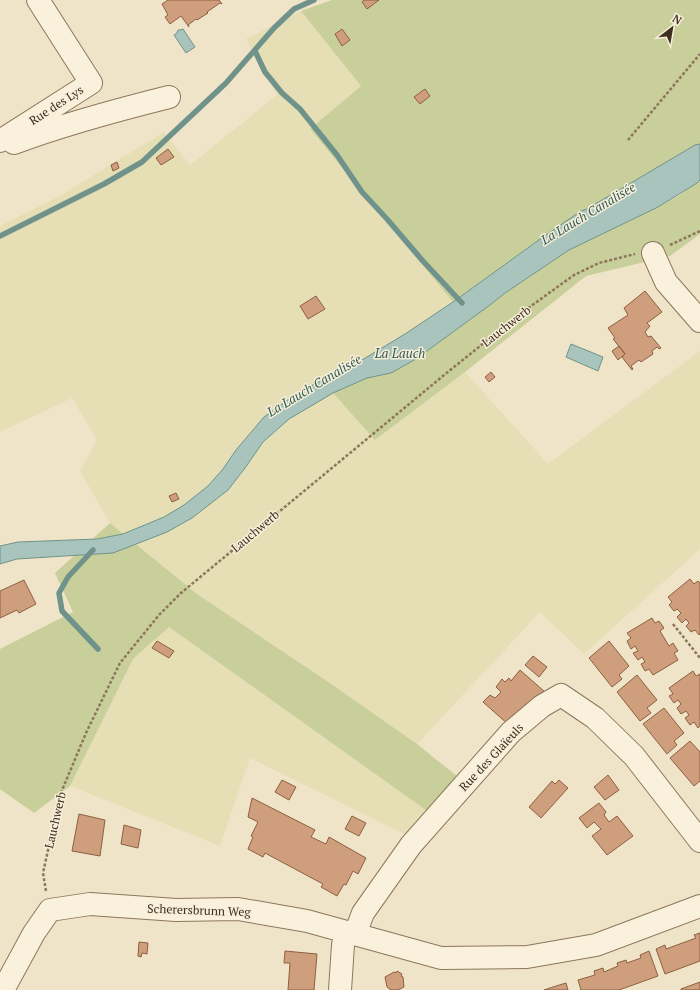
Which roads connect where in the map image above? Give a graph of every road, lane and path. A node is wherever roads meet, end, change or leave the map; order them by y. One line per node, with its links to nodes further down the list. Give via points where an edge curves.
1 (38, 0): 5 (street, Rue des Lys, via 91,83)
2 (700, 54): 4 (path)
3 (169, 97): 6 (street, via 47,130)
4 (628, 140)
5 (0, 141)
6 (0, 148)
7 (700, 231): 8 (path, Lauchwerb)
8 (653, 253): 9 (street, via 666,282); 14 (path, Lauchwerb, via 632,254 599,263 574,275 449,371 181,593 159,615 120,663 60,794 43,873)
9 (700, 321)
10 (673, 624): 11 (path)
11 (700, 658)
12 (700, 841): 15 (street, Rue des Glaïeuls, via 634,756 595,718 561,695 542,706 511,732 411,845)
13 (700, 906): 15 (street, Scherersbrunn Weg, via 596,946 527,957 441,958)
14 (50, 910): 15 (street, Scherersbrunn Weg, via 90,904 176,910 238,909 307,921); 16 (street, via 34,933)
15 (351, 933): 17 (street, via 343,945)
16 (3, 990)
17 (340, 990)

